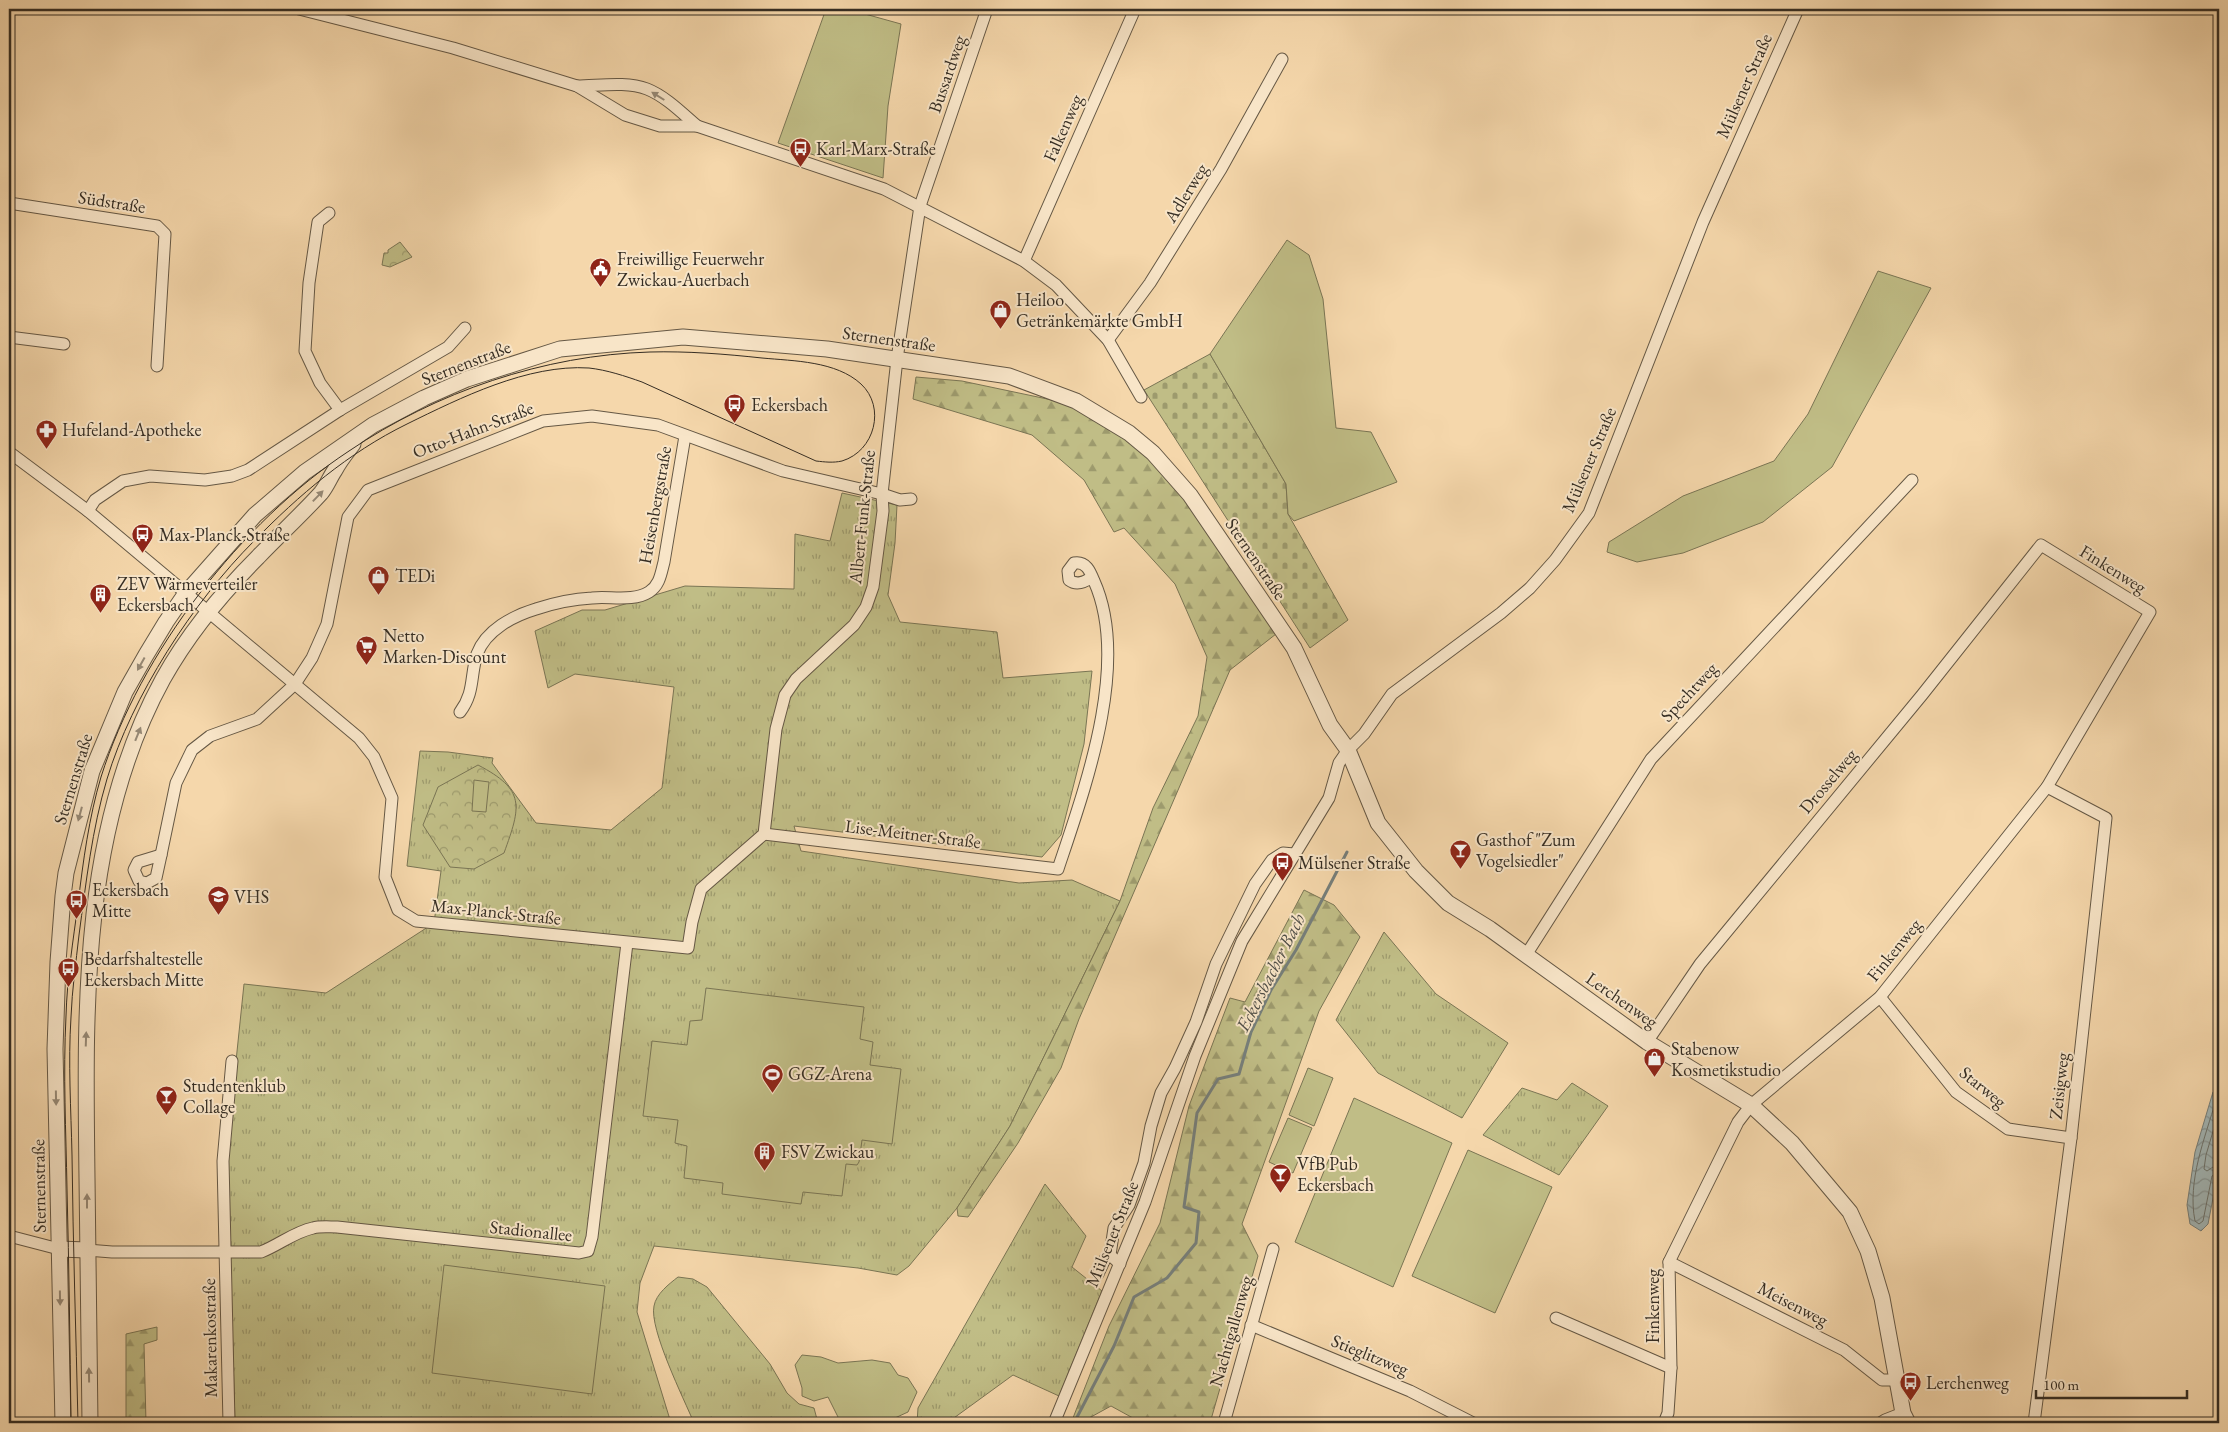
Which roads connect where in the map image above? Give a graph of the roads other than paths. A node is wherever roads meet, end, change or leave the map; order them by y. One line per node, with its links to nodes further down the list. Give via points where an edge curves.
1 (300, 9): 6 (street, via 453,48)
2 (987, 9): 9 (street, Bussardweg)
3 (1135, 9): 11 (street, Falkenweg)
4 (1798, 9): 33 (street, Mülsener Straße, via 1703,222 1589,513 1530,588 1392,694 1364,734)
5 (1282, 59): 14 (street, Adlerweg, via 1221,170 1150,283)
6 (577, 86): 7 (street, via 625,115 660,126); 7 (street, one-way to 6, via 646,89)
7 (697, 126): 9 (street, via 884,189)
8 (9, 203): 17 (street, Südstraße, via 157,226 165,234)
9 (920, 206): 11 (street); 16 (street, Albert-Funk-Straße)
10 (329, 213): 19 (street, via 318,222 315,236 305,351 320,383)
11 (1024, 261): 14 (street, via 1056,285)
12 (465, 328): 19 (street, via 448,347)
13 (9, 337): 15 (street)
14 (1108, 340): 18 (street)
15 (64, 344)
16 (896, 359): 20 (street, Sternenstraße, via 780,344 683,338 560,349 467,379); 24 (street, Albert-Funk-Straße); 33 (street, Sternenstraße, via 1009,376 1076,401 1129,433 1153,453 1190,494 1294,648 1330,725)
17 (156, 366)
18 (1141, 397)
19 (340, 410): 26 (street, via 248,470 205,480 150,476 123,481 95,500)
20 (372, 426): 29 (street, Sternenstraße, via 305,472 255,515); 30 (street, Sternenstraße, one-way to 20, via 257,557 324,490 342,459)
21 (685, 436): 24 (street, Otto-Hahn-Straße, via 783,471); 31 (street, Otto-Hahn-Straße, via 658,425 592,416 543,421 368,490 348,518 320,644); 32 (street, Heisenbergstraße, via 659,582 649,592 634,597 569,600 535,609 505,622 477,654 469,701)
22 (9, 452): 26 (street, Max-Planck-Straße)
23 (1912, 480): 39 (street, Spechtweg, via 1651,759)
24 (882, 494): 25 (street, Otto-Hahn-Straße, via 900,500); 35 (street, Albert-Funk-Straße, via 883,511 873,587 866,607 854,625 796,679 785,694 776,729)
25 (912, 499)
26 (88, 511): 29 (street, Max-Planck-Straße)
27 (2041, 545): 34 (street, Finkenweg, via 2150,612); 41 (street, Drosselweg, via 1700,964)
28 (1092, 577): 35 (street, Lise-Meitner-Straße, via 1100,593 1105,617 1105,696 1087,784 1058,869)
29 (186, 593): 30 (street, Max-Planck-Straße); 46 (street, Sternenstraße, one-way to 46, via 125,692 107,730 92,771 66,873 56,996)
30 (209, 612): 31 (street, Max-Planck-Straße); 48 (street, Sternenstraße, one-way to 30, via 85,1063 88,997 93,930 109,821 120,779 146,715 164,678)
31 (295, 684): 37 (street, Otto-Hahn-Straße, via 257,719 210,736 192,750 176,783); 38 (street, Max-Planck-Straße, via 360,738 374,757 392,798 385,876 398,910 416,921)
32 (460, 712)
33 (1348, 750): 36 (street, Mülsener Straße, via 1339,763 1329,798); 39 (street, Lerchenweg, via 1378,823 1416,871 1448,903)
34 (2047, 787): 40 (street, Finkenweg); 44 (street, Zeisigweg, via 2106,818)
35 (764, 834): 38 (street, Max-Planck-Straße, via 701,889 688,948)
36 (1294, 854): 50 (street, via 1283,853 1272,860 1255,884 1216,964 1196,1022 1176,1068 1160,1093 1144,1163 1129,1205 1114,1228); 52 (street, Mülsener Straße, via 1242,941 1195,1056)
37 (161, 855)
38 (627, 943): 49 (street, Stadionallee, via 588,1251 580,1254 314,1227 261,1252)
39 (1526, 955): 41 (street, Lerchenweg)
40 (1880, 997): 43 (street, Finkenweg); 44 (street, Starweg, via 1956,1092 2008,1129)
41 (1648, 1042): 43 (street, Lerchenweg)
42 (232, 1061): 49 (street, Makarenkostraße, via 223,1161)
43 (1752, 1105): 51 (street, Finkenweg, via 1738,1122); 57 (street, Lerchenweg, via 1792,1143 1850,1212 1868,1251 1882,1298)
44 (2070, 1138): 67 (street, Zeisigweg)
45 (9, 1236): 46 (street)
46 (59, 1249): 48 (street, Sternenstraße); 59 (street, Sternenstraße, one-way to 59)
47 (1273, 1249): 55 (street, Nachtigallenweg)
48 (87, 1250): 49 (street, Makarenkostraße); 60 (street, Sternenstraße, one-way to 48)
49 (226, 1253): 61 (street, Makarenkostraße)
50 (1110, 1255): 52 (street); 53 (street, via 1104,1259)
51 (1669, 1262): 56 (street, Finkenweg); 57 (street, Meisenweg, via 1844,1350 1882,1380)
52 (1120, 1264): 62 (street, Mülsener Straße)
53 (1098, 1274)
54 (1556, 1318): 56 (street)
55 (1250, 1325): 63 (street, Nachtigallenweg); 64 (street, Stieglitzweg, via 1410,1391)
56 (1671, 1368): 65 (street, Finkenweg, via 1668,1413)
57 (1897, 1380): 58 (street, Lerchenweg)
58 (1906, 1418): 66 (street)
59 (62, 1423)
60 (90, 1423)
61 (229, 1423)
62 (1054, 1423)
63 (1224, 1423)
64 (1473, 1423)
65 (1664, 1423)
66 (1880, 1423)
67 (2034, 1423)

